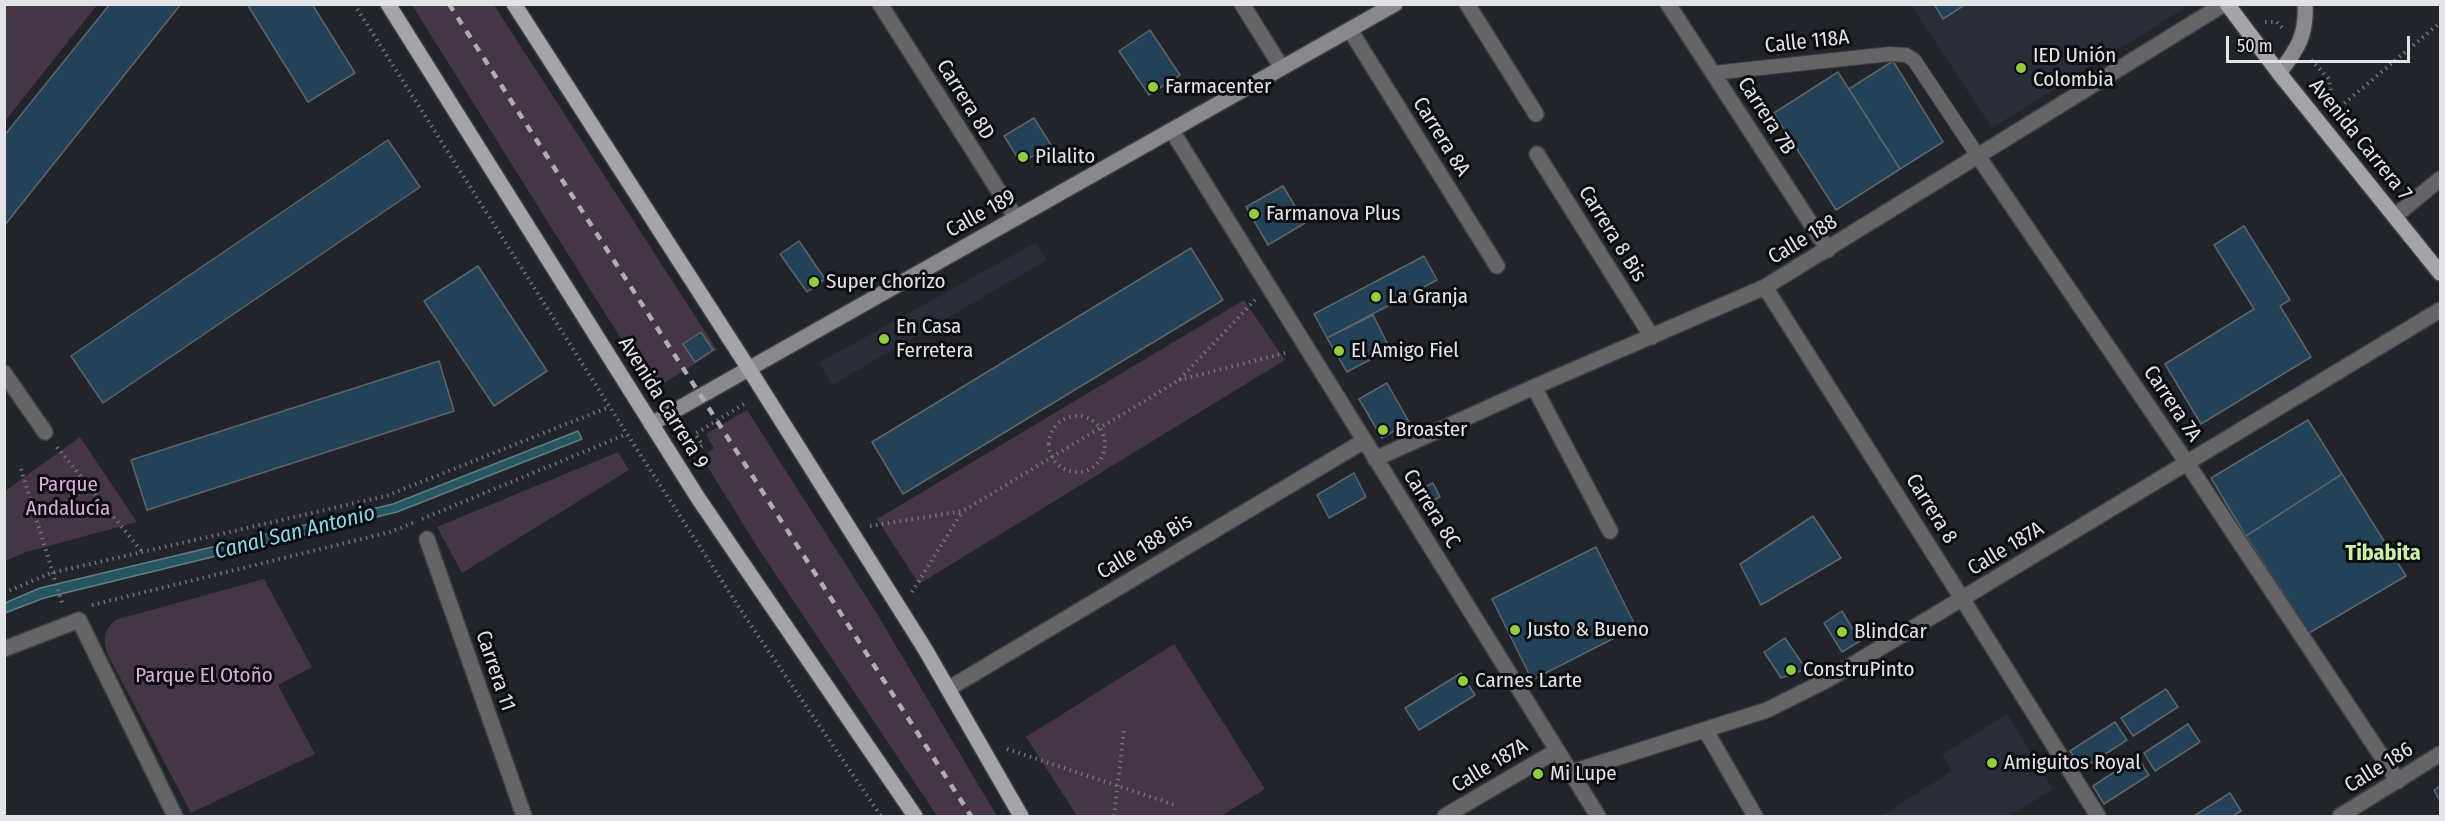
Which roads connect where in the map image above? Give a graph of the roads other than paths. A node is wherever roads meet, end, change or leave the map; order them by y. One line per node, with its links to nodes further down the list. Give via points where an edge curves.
1 (388, 4): 31 (main road, Avenida Carrera 9)
2 (514, 4): 28 (main road)
3 (880, 4): 21 (street, Carrera 8D)
4 (1242, 4): 12 (street)
5 (1395, 4): 10 (street, Calle 189)
6 (1467, 4): 15 (street)
7 (1668, 4): 13 (street, Carrera 7B)
8 (2226, 4): 14 (main road, Avenida Carrera 7); 18 (street, Calle 188)
9 (2305, 4): 14 (street, via 2306,24 2298,48)
10 (1350, 30): 12 (street, Calle 189); 23 (street, Carrera 8A)
11 (1906, 55): 13 (lane, Calle 118A); 18 (lane, Carrera 7A, via 1914,60)
12 (1282, 68): 16 (street, Calle 189)
13 (1713, 73): 22 (street, Carrera 7B)
14 (2279, 73): 20 (main road, Avenida Carrera 7)
15 (1536, 114)
16 (1172, 131): 21 (street, Calle 189); 33 (street, Carrera 8C)
17 (1537, 154): 27 (street, Carrera 8 Bis)
18 (1978, 156): 22 (street, Calle 188); 35 (street, Carrera 7A)
19 (2440, 179): 20 (street)
20 (2395, 216): 24 (main road, Avenida Carrera 7)
21 (1016, 218): 28 (street, Calle 189)
22 (1828, 250): 25 (street, Calle 188)
23 (1497, 266)
24 (2440, 273)
25 (1765, 287): 27 (street, Calle 188); 38 (street, Carrera 8)
26 (2440, 310): 35 (street, Calle 187A)
27 (1652, 337): 30 (street, Calle 188)
28 (749, 369): 31 (street, Calle 189); 40 (main road)
29 (4, 373): 32 (street)
30 (1534, 387): 34 (street, Calle 188); 36 (street)
31 (651, 424): 46 (main road, Avenida Carrera 9)
32 (45, 432)
33 (1364, 441): 34 (street, Carrera 8C); 40 (street, Calle 188 Bis)
34 (1375, 459): 42 (street, Carrera 8C)
35 (2187, 463): 38 (street, Calle 187A); 45 (street, Carrera 7A)
36 (1610, 531)
37 (427, 539): 48 (street, Carrera 11)
38 (1964, 600): 41 (street, Calle 187A, via 1827,680 1767,710); 53 (street, Carrera 8)
39 (4, 649): 47 (street, via 79,620)
40 (948, 689): 49 (main road)
41 (1706, 731): 44 (street, Calle 187A); 52 (street)
42 (1556, 751): 44 (street, Carrera 8C); 50 (street, Calle 187A)
43 (2440, 754): 45 (street, Calle 186)
44 (1569, 774): 51 (street, Carrera 8C)
45 (2398, 781): 54 (street, Calle 186)
46 (910, 815)
47 (175, 816)
48 (524, 816)
49 (1021, 816)
50 (1445, 816)
51 (1598, 816)
52 (1755, 816)
53 (2098, 816)
54 (2340, 816)

